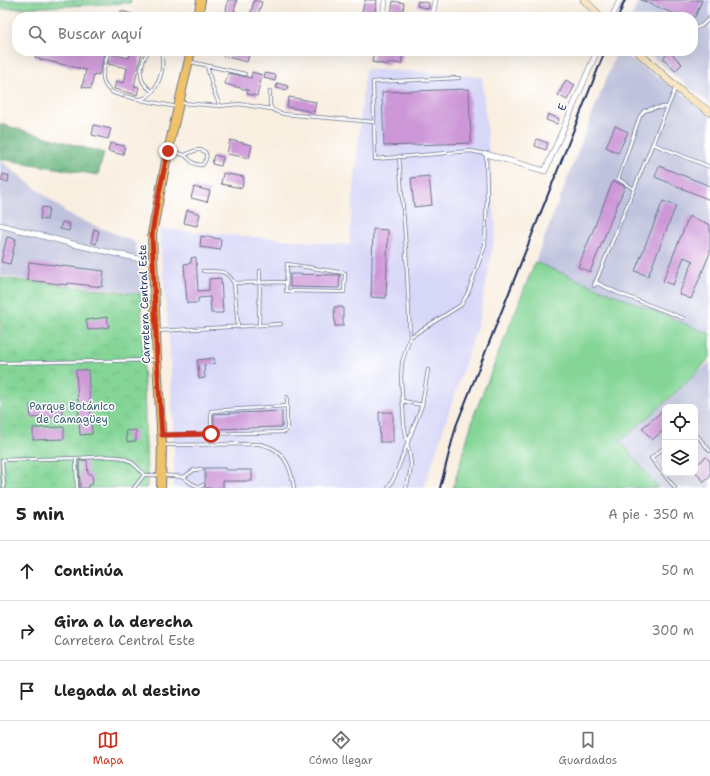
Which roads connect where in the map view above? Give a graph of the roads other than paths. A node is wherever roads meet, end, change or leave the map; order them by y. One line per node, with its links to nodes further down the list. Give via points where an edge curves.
1 (201, 0): 6 (main road)
2 (386, 0): 7 (street)
3 (435, 0): 8 (street)
4 (584, 0): 9 (street)
5 (620, 0): 10 (street)
6 (199, 12)
7 (384, 12)
8 (433, 12)
9 (596, 12)
10 (614, 12)
11 (710, 18): 12 (lane)
12 (698, 27)
13 (107, 56): 26 (lane, via 104,79 108,88 113,93)
14 (145, 56): 24 (lane, via 141,78)
15 (162, 56): 24 (lane, via 162,70)
16 (190, 56): 19 (main road, Carretera Central Este)
17 (595, 56): 35 (street, E, via 545,171)
18 (642, 56): 23 (street)
19 (188, 62): 20 (lane); 27 (main road, Carretera Central Este)
20 (207, 66): 21 (lane); 28 (lane)
21 (245, 74)
22 (459, 78): 32 (lane, via 372,82)
23 (676, 87): 29 (lane); 31 (street)
24 (152, 91): 26 (lane)
25 (270, 91): 30 (lane)
26 (140, 100): 27 (lane)
27 (179, 105): 28 (lane); 34 (main road, Carretera Central Este)
28 (220, 106): 30 (lane, via 239,104)
29 (667, 107): 33 (lane); 39 (lane, via 644,111 640,116 618,179)
30 (271, 109): 32 (lane, via 284,114)
31 (710, 112)
32 (374, 122): 37 (lane, via 375,159)
33 (652, 144): 38 (lane); 39 (lane)
34 (168, 151): 36 (lane); 41 (main road, Carretera Central Este, via 152,234)
35 (486, 154): 37 (lane, via 471,151); 54 (lane, via 485,245 468,293 461,305)
36 (185, 155): 36 (lane, via 199,165 207,158 202,150)
37 (400, 156): 54 (lane)
38 (710, 167)
39 (634, 189): 46 (lane)
40 (0, 225): 41 (street)
41 (153, 262): 53 (main road, Carretera Central Este)
42 (203, 271): 47 (lane, via 224,272)
43 (260, 271): 44 (lane)
44 (260, 282): 45 (lane); 47 (lane); 51 (lane)
45 (286, 282): 45 (lane, via 286,291 344,292 345,273 287,264)
46 (596, 282): 48 (lane); 49 (lane)
47 (234, 283): 52 (lane)
48 (594, 286)
49 (683, 318)
50 (281, 324): 51 (lane)
51 (259, 325): 52 (lane)
52 (238, 326): 53 (lane)
53 (156, 331): 55 (main road, Carretera Central Este)
54 (410, 337): 59 (lane, via 402,362)
55 (157, 360): 56 (lane); 63 (main road, Carretera Central Este)
56 (0, 363)
57 (428, 370): 60 (lane)
58 (287, 397): 61 (lane)
59 (402, 401): 60 (lane); 65 (lane)
60 (422, 405): 65 (lane)
61 (287, 406): 62 (lane, via 211,411); 62 (lane, via 285,432)
62 (211, 434): 63 (lane)
63 (162, 435): 66 (main road, Carretera Central Este)
64 (698, 437): 68 (lane)
65 (408, 443): 83 (lane); 84 (lane, via 411,463)
66 (162, 445): 73 (main road, Carretera Central Este); 82 (lane, via 260,444 272,447 290,468)
67 (662, 449): 71 (lane, via 651,458)
68 (710, 451)
69 (76, 458): 72 (lane, via 122,457 132,462); 76 (lane, via 2,460); 79 (lane)
70 (202, 469): 75 (lane, via 194,470)
71 (662, 472)
72 (144, 475): 73 (lane); 80 (lane)
73 (162, 475): 75 (lane); 81 (main road, Carretera Central Este)
74 (665, 476): 85 (lane)
75 (184, 477): 77 (lane, via 194,486)
76 (2, 479): 78 (lane)
77 (202, 485)
78 (4, 488)
79 (77, 488)
80 (134, 488)
81 (161, 488)
82 (294, 488)
83 (388, 488)
84 (406, 488)
85 (675, 488)

